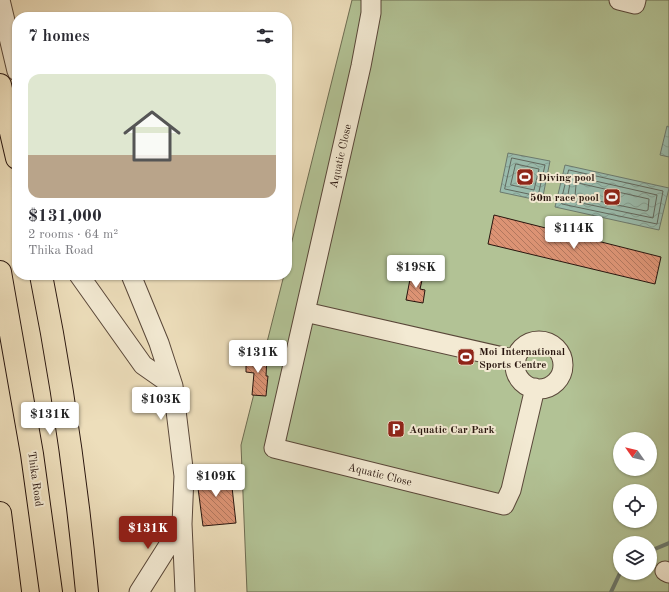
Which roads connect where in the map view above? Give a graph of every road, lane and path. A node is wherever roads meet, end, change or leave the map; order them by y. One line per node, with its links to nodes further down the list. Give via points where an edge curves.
1 (0, 0): 3 (street)
2 (371, 0): 10 (street, Aquatic Close, via 361,66)
3 (12, 45)
4 (0, 85): 5 (main road)
5 (12, 137)
6 (0, 272): 17 (main road, Thika Road, via 32,454)
7 (42, 280): 18 (main road, via 80,515)
8 (83, 280): 12 (street, via 143,365)
9 (133, 280): 12 (street, via 159,343)
10 (305, 312): 11 (street); 13 (street, Aquatic Close, via 274,448 504,505 511,490)
11 (516, 360): 13 (street, via 519,378 524,384); 13 (street, via 521,350 535,341 543,341 557,348 563,363 559,379 546,388)
12 (173, 386): 15 (street, via 184,476)
13 (535, 388)
14 (0, 513): 16 (main road)
15 (182, 524): 19 (street); 20 (street)
16 (10, 592)
17 (51, 592)
18 (88, 592)
19 (139, 592)
20 (184, 592)

